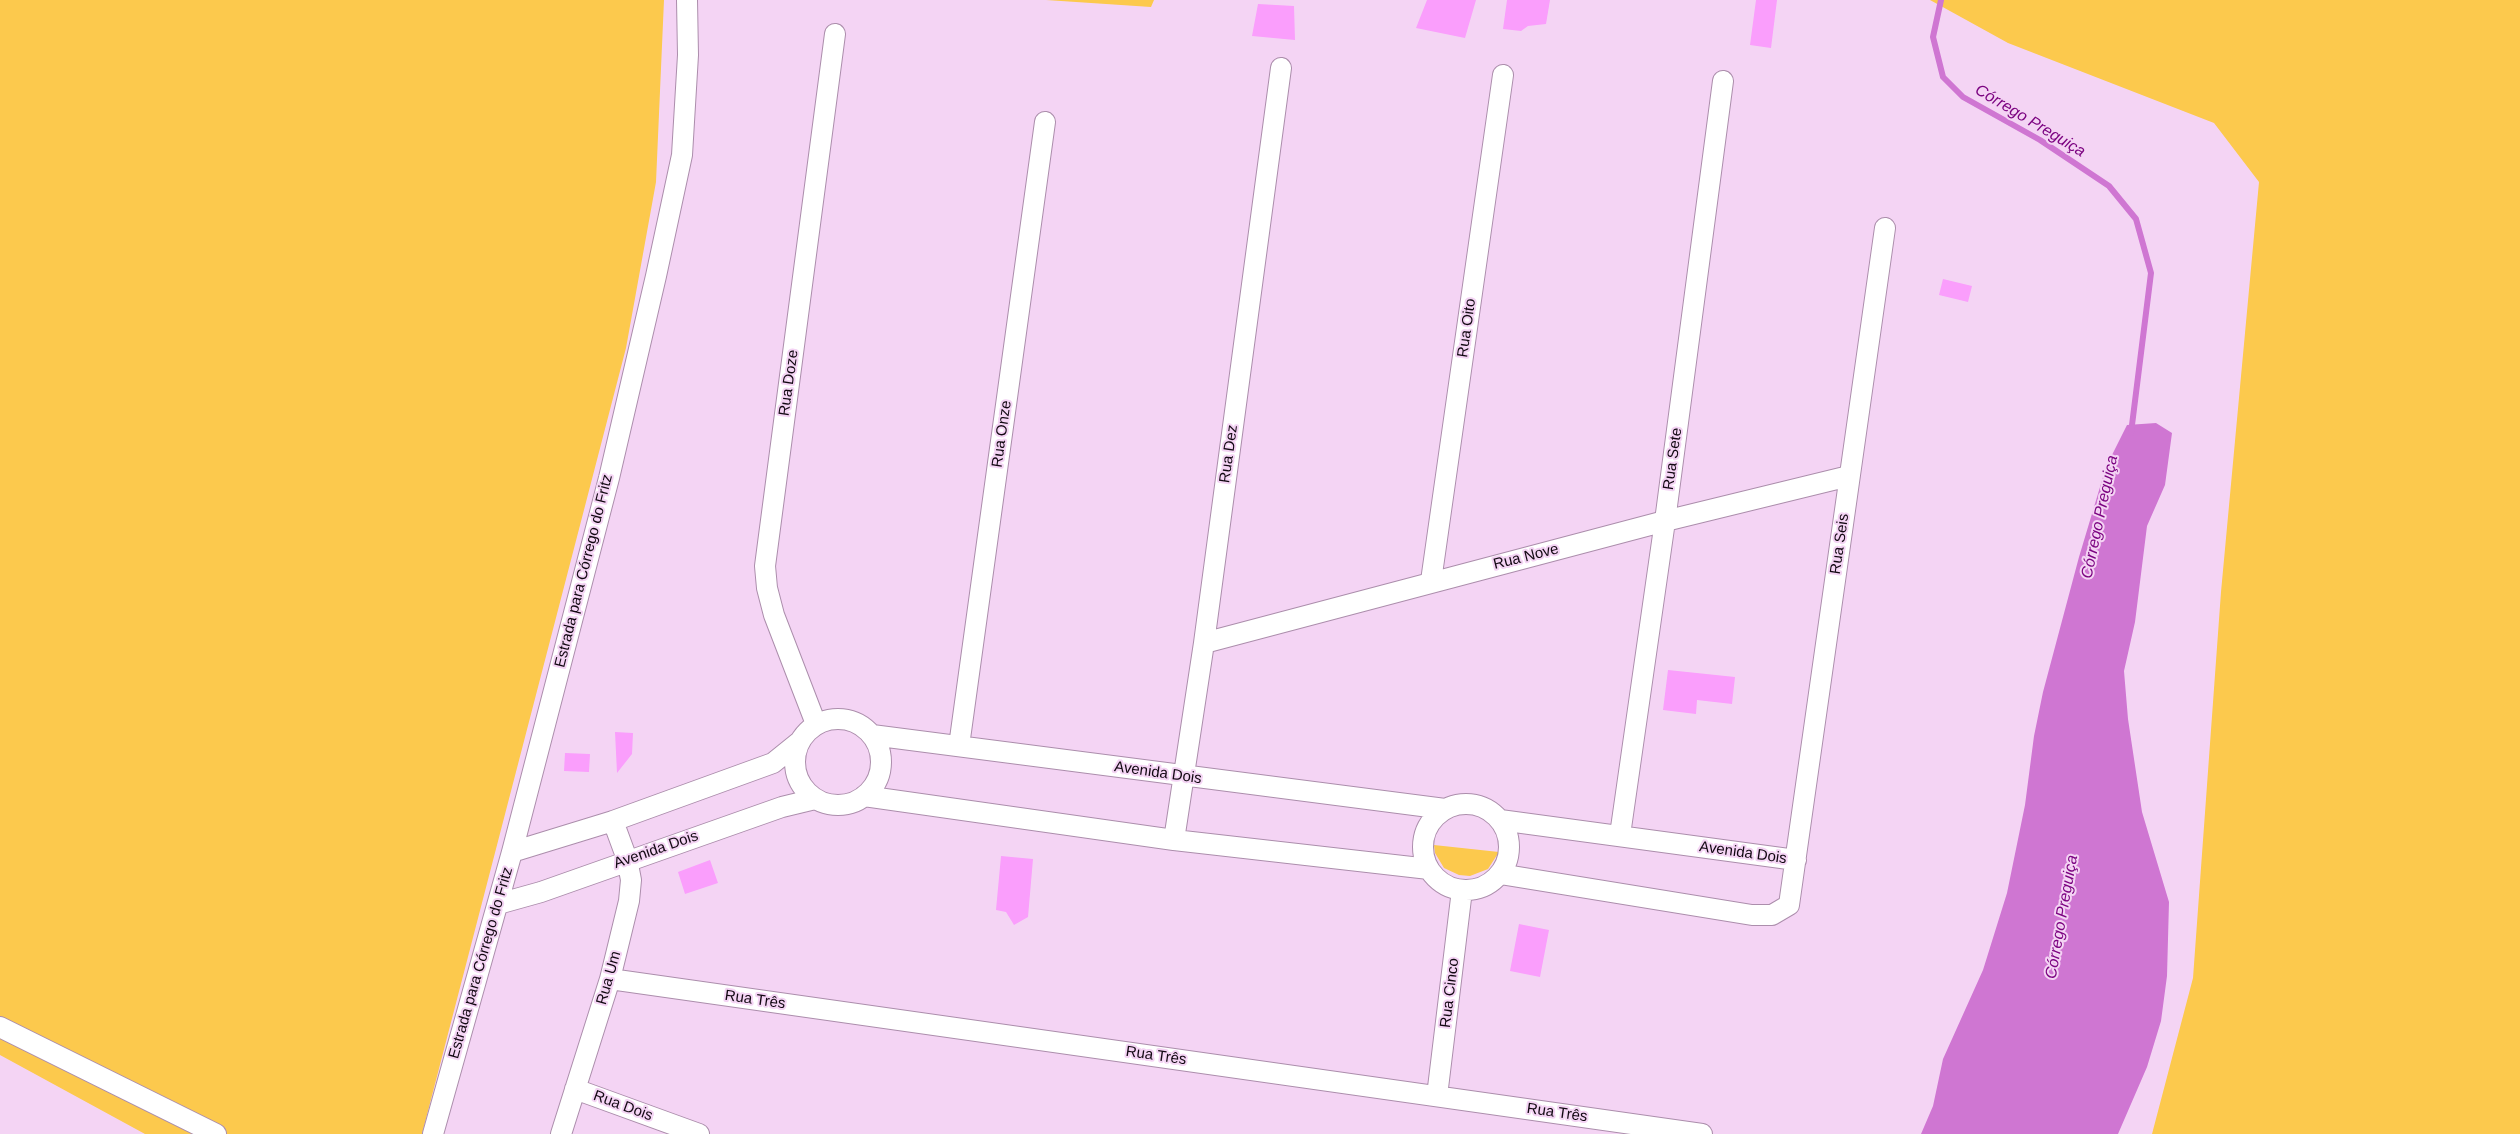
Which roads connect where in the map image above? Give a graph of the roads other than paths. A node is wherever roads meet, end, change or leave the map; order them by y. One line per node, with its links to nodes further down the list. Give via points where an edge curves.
1 (687, 0): 24 (street, Estrada para Córrego do Fritz, via 688,55 682,155 609,478)
2 (835, 34): 12 (street, Rua Doze, via 765,566 774,614)
3 (1281, 68): 11 (street, Rua Dez)
4 (1503, 75): 10 (street, Rua Oito)
5 (1723, 82): 9 (street, Rua Sete)
6 (1044, 122): 15 (street, Rua Onze)
7 (1886, 228): 8 (street, Rua Seis)
8 (1849, 476): 9 (street, Rua Nove); 26 (street, Rua Seis)
9 (1665, 521): 10 (street, Rua Nove); 22 (street, Rua Sete)
10 (1431, 581): 11 (street, Rua Nove)
11 (1204, 643): 16 (street, Rua Dez)
12 (816, 724): 13 (street, Avenida Dois, via 846,720); 14 (street)
13 (872, 735): 15 (street, Avenida Dois); 17 (street, via 878,746 880,770 872,789)
14 (799, 742): 18 (street, via 795,753 797,775); 21 (street, via 773,763)
15 (959, 746): 16 (street, Avenida Dois)
16 (1185, 777): 19 (street, Avenida Dois); 23 (street, Rua Dez)
17 (864, 796): 18 (street, Avenida Dois, via 834,805); 23 (street, Avenida Dois)
18 (815, 799): 25 (street, Avenida Dois, via 782,807)
19 (1445, 810): 20 (street, Avenida Dois, via 1468,804 1491,812); 27 (street, via 1435,817 1424,838 1423,851)
20 (1500, 820): 22 (street, Avenida Dois); 28 (street, via 1509,843)
21 (613, 821): 24 (street); 25 (street, Rua Um)
22 (1620, 835): 26 (street, Avenida Dois)
23 (1174, 840): 27 (street, Avenida Dois)
24 (512, 852): 30 (street, Estrada para Córrego do Fritz)
25 (628, 860): 30 (street, Avenida Dois); 31 (street, Rua Um, via 630,901)
26 (1796, 860): 28 (street, Avenida Dois, via 1789,905 1772,915 1752,915)
27 (1429, 869): 29 (street, via 1443,883)
28 (1500, 874): 29 (street, via 1483,886)
29 (1462, 890): 34 (street, Rua Cinco)
30 (498, 904): 37 (street, Estrada para Córrego do Fritz)
31 (610, 979): 33 (street, Rua Um); 34 (street, Rua Três)
32 (0, 1026): 36 (street)
33 (575, 1089): 38 (street, Rua Um); 39 (street, Rua Dois)
34 (1437, 1096): 35 (street, Rua Três)
35 (1663, 1131): 40 (street, Rua Três)
36 (216, 1134)
37 (433, 1134)
38 (561, 1134)
39 (700, 1134)
40 (1702, 1134)

